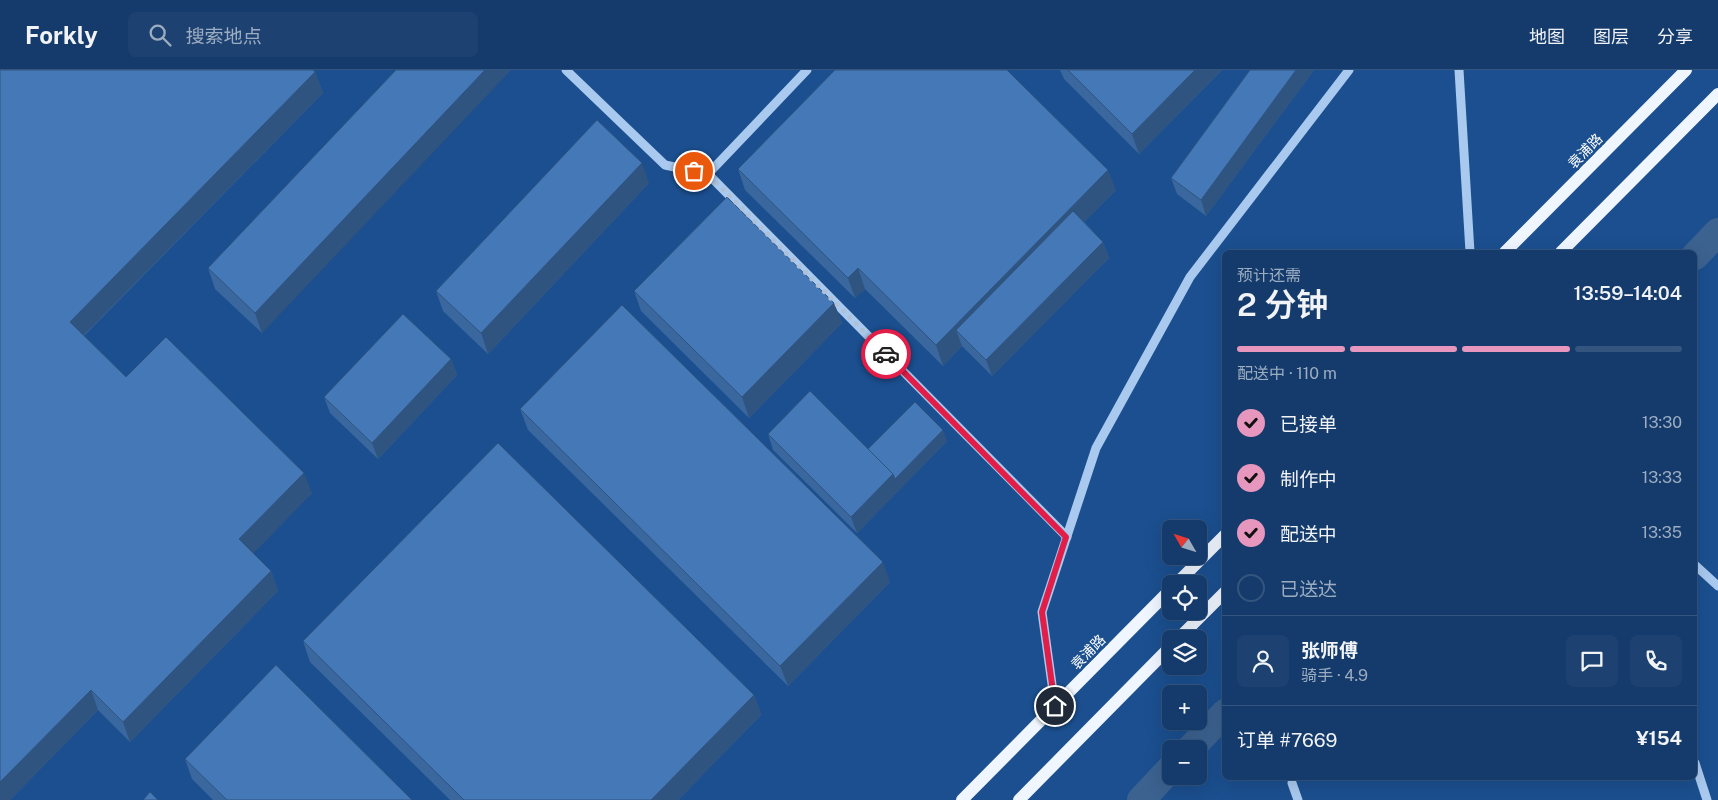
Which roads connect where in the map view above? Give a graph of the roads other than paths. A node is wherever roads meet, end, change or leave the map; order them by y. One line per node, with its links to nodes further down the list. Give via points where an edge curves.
1 (566, 70): 7 (street, via 665,166)
2 (807, 70): 7 (street)
3 (1349, 70): 11 (street, via 1190,277 1096,448)
4 (1459, 70): 8 (street)
5 (1686, 70): 9 (main road, 袁浦路)
6 (1718, 94): 10 (main road)
7 (708, 174): 11 (street)
8 (1470, 250)
9 (1507, 250)
10 (1563, 250)
11 (1066, 537): 20 (street, via 1042,612)
12 (1222, 538): 14 (main road)
13 (1697, 567): 15 (street)
14 (1185, 575)
15 (1718, 586)
16 (1222, 595): 18 (main road)
17 (1162, 598): 20 (main road, 袁浦路)
18 (1187, 630)
19 (1162, 655): 24 (main road)
20 (1055, 706): 23 (main road, 袁浦路)
21 (1697, 769): 26 (street)
22 (1292, 783): 25 (street)
23 (962, 800)
24 (1019, 800)
25 (1298, 800)
26 (1707, 800)

